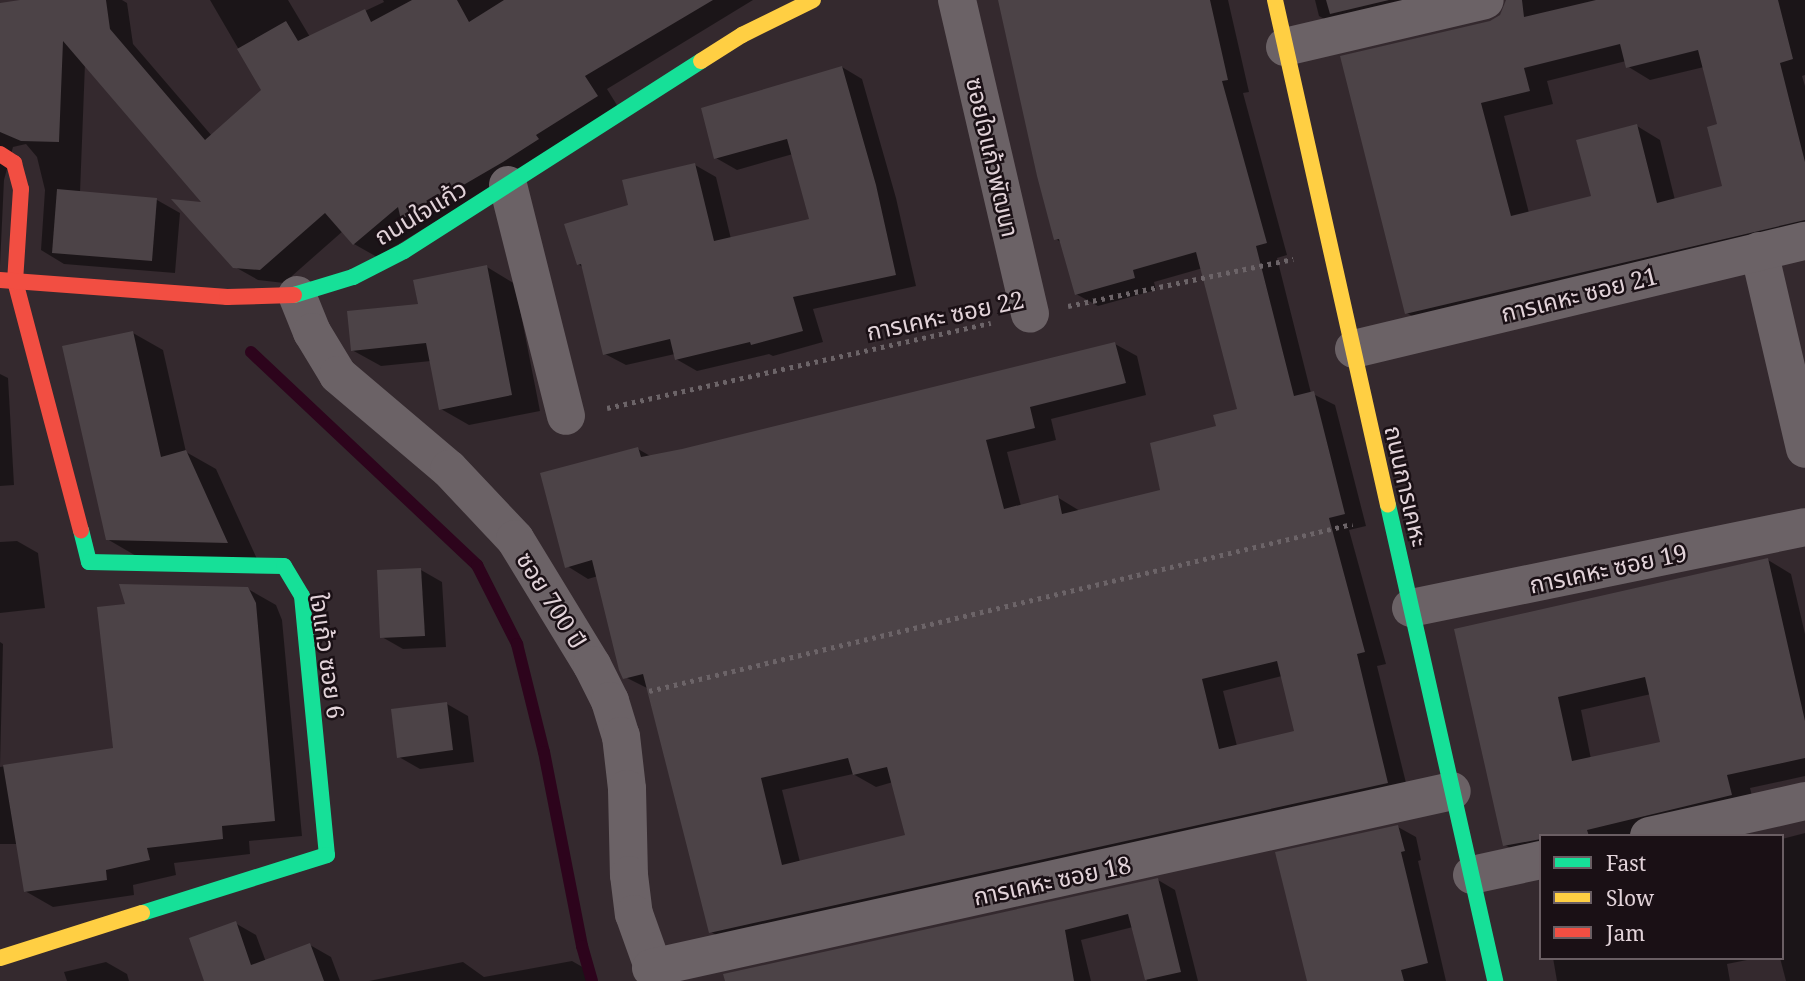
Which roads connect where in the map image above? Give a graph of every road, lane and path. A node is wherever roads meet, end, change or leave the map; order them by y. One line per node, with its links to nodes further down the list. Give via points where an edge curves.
1 (813, 0): 7 (street, ถนนใจแก้ว, via 742,35)
2 (957, 0): 13 (street, ซอยใจแก้วพัฒนา)
3 (1275, 0): 5 (street, ถนนการเคหะ)
4 (1485, 0): 5 (street)
5 (1285, 47): 9 (street, ถนนการเคหะ)
6 (0, 154): 11 (street, via 13,163 21,189)
7 (508, 185): 12 (street, ถนนใจแก้ว, via 404,251 353,277); 15 (street)
8 (1805, 240): 10 (street, การเคหะ ซอย 21)
9 (1331, 250): 13 (path, การเคหะ ซอย 22); 14 (street, ถนนการเคหะ)
10 (1759, 251): 14 (street, การเคหะ ซอย 21); 16 (street)
11 (7, 280): 12 (street, ถนนใจแก้ว, via 227,297); 26 (street, ใจแก้ว ซอย 6, via 89,562 284,566 302,596 327,855)
12 (297, 295): 20 (street, ซอย 700 ปี, via 338,376 449,469 515,540 593,665)
13 (1030, 314): 15 (path, การเคหะ ซอย 22)
14 (1354, 349): 17 (street, ถนนการเคหะ)
15 (566, 416)
16 (1805, 449)
17 (1391, 514): 19 (street, ถนนการเคหะ); 20 (path)
18 (1805, 527): 19 (street, การเคหะ ซอย 19)
19 (1411, 608): 21 (street, ถนนการเคหะ)
20 (610, 701): 27 (street, ซอย 700 ปี, via 626,776 634,914)
21 (1452, 791): 25 (street, ถนนการเคหะ); 27 (street, การเคหะ ซอย 18)
22 (1805, 801): 23 (street)
23 (1658, 834)
24 (1539, 860): 25 (street)
25 (1472, 875): 28 (street, ถนนการเคหะ)
26 (0, 958)
27 (654, 975)
28 (1495, 981)

